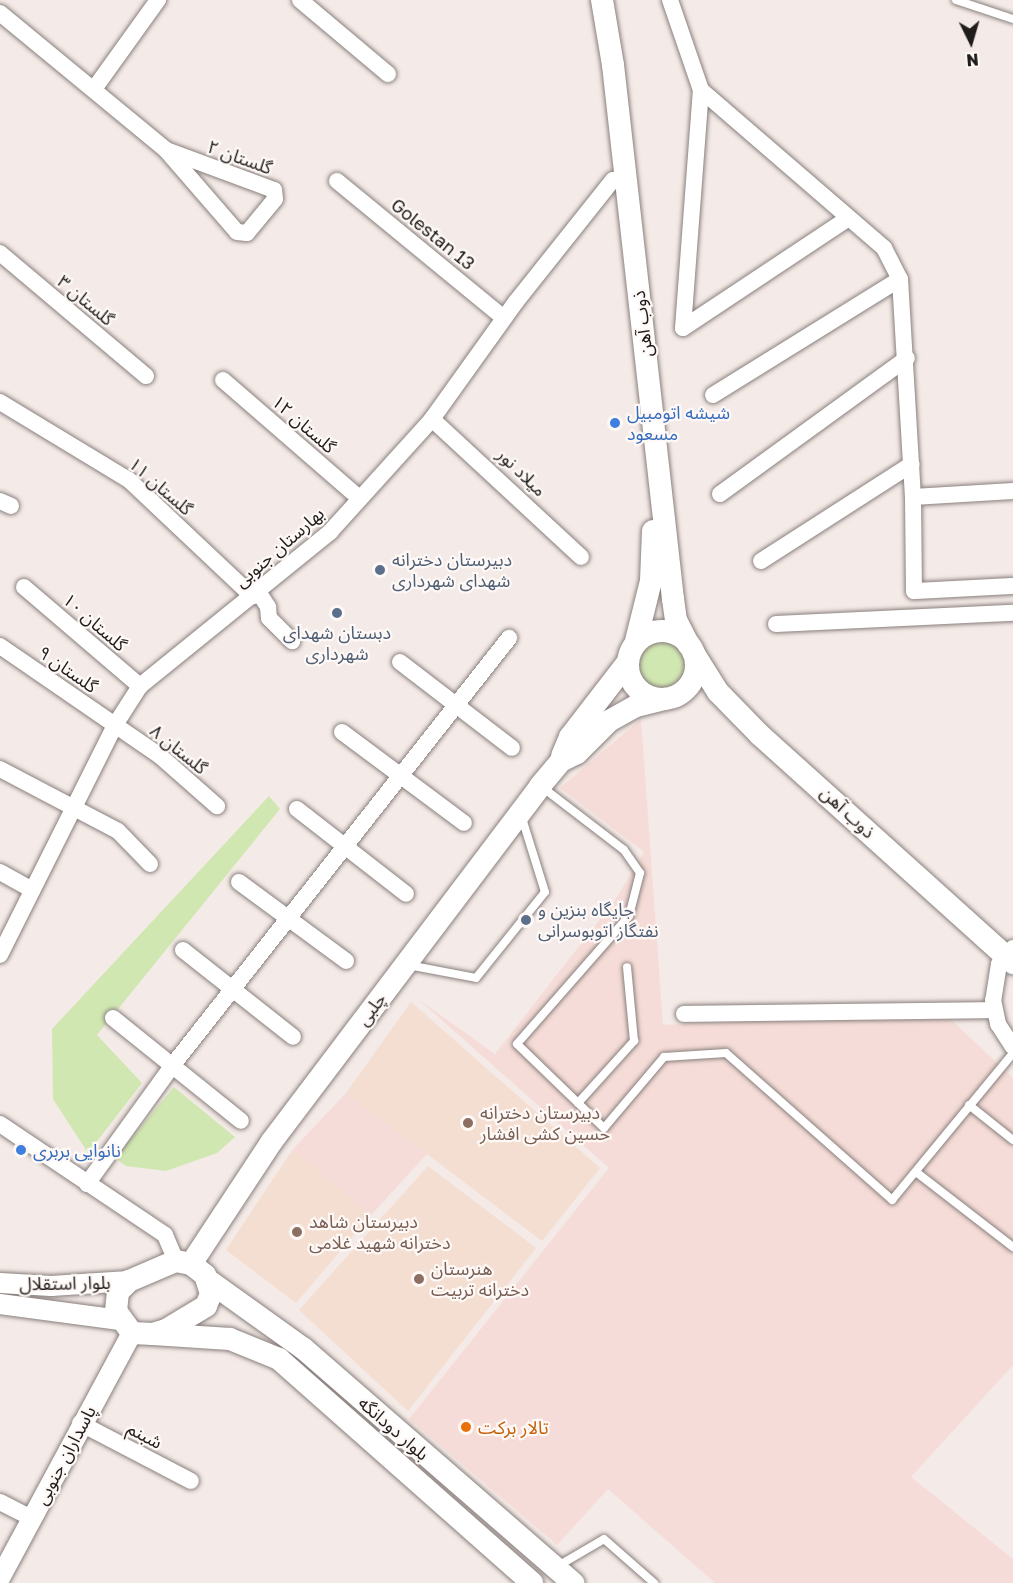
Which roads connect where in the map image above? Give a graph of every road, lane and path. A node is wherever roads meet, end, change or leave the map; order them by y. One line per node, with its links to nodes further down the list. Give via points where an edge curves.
1 (158, 0): 10 (street)
2 (300, 0): 9 (street)
3 (586, 0): 13 (main road, ذوب آهن)
4 (602, 0): 13 (main road, ذوب آهن)
5 (670, 0): 11 (street)
6 (956, 0): 8 (lane)
7 (0, 13): 10 (street, گلستان ۲)
8 (1013, 19)
9 (388, 74)
10 (94, 89): 12 (street, گلستان ۲)
11 (701, 90): 15 (street); 15 (street, via 683,328)
12 (166, 150): 12 (street, گلستان ۲, via 237,232 247,233 275,199 274,190)
13 (620, 180): 18 (street, بهارستان جنوبی); 40 (main road, ذوب آهن, via 676,620); 41 (main road, ذوب آهن, via 653,518 651,581)
14 (337, 181): 18 (street, Golestan 13)
15 (847, 219): 17 (street, via 884,248)
16 (0, 253): 20 (street, گلستان ۳)
17 (900, 279): 19 (street); 22 (street)
18 (504, 318): 24 (street, بهارستان جنوبی)
19 (907, 358): 25 (street); 27 (street)
20 (146, 376)
21 (223, 380): 29 (street, گلستان ۱۲)
22 (713, 395)
23 (0, 402): 34 (street, گلستان ۱۱, via 129,480)
24 (432, 419): 29 (street, بهارستان جنوبی); 30 (street, میلاد نور)
25 (912, 464): 28 (street); 31 (street)
26 (1013, 491): 28 (street)
27 (720, 494)
28 (913, 497): 32 (street, via 914,591)
29 (359, 498): 34 (street, بهارستان جنوبی, via 330,532)
30 (581, 557)
31 (760, 561)
32 (1013, 586)
33 (24, 587): 43 (street, گلستان ۱۰)
34 (256, 595): 38 (street, via 268,607 269,618); 43 (street, بهارستان جنوبی)
35 (1013, 613): 36 (street)
36 (776, 624)
37 (509, 638): 45 (street)
38 (292, 641)
39 (0, 646): 46 (street, گلستان ۹)
40 (691, 648): 41 (main road, via 673,633 663,631); 44 (main road, via 696,663 690,684 683,692); 67 (main road, ذوب آهن, via 718,692 760,735)
41 (632, 651): 44 (main road, via 637,690 655,699); 49 (main road, via 570,737)
42 (400, 662): 45 (street)
43 (140, 686): 46 (street, بهارستان جنوبی)
44 (665, 699): 49 (main road, via 636,706 609,721 576,753)
45 (456, 705): 48 (street); 51 (street)
46 (115, 725): 53 (street, گلستان ۸, via 160,756); 54 (street, بهارستان جنوبی)
47 (342, 732): 51 (street)
48 (512, 748)
49 (561, 761): 52 (main road, چلبی)
50 (0, 769): 54 (street)
51 (400, 776): 57 (street); 58 (street)
52 (540, 786): 56 (main road, چلبی); 79 (lane, via 624,850 639,873 629,916 517,1044)
53 (217, 806)
54 (74, 807): 59 (street, via 118,831); 62 (street, بهارستان جنوبی)
55 (297, 809): 58 (street)
56 (520, 810): 69 (main road, چلبی); 69 (lane, via 545,892 476,978)
57 (464, 822)
58 (344, 847): 63 (street); 64 (street)
59 (150, 864)
60 (0, 872): 62 (street)
61 (238, 882): 64 (street)
62 (32, 890): 66 (street, بهارستان جنوبی)
63 (406, 894)
64 (289, 917): 68 (street); 71 (street)
65 (183, 950): 71 (street)
66 (0, 955)
67 (1010, 956): 72 (street, via 996,977)
68 (346, 961)
69 (405, 964): 87 (main road, چلبی)
70 (627, 968): 79 (lane, via 634,1041)
71 (232, 989): 75 (street); 78 (street)
72 (994, 1010): 73 (street); 76 (street)
73 (684, 1014)
74 (113, 1018): 78 (street)
75 (293, 1037)
76 (1013, 1047)
77 (1013, 1053): 80 (lane)
78 (172, 1066): 81 (street); 85 (street)
79 (578, 1103): 84 (lane, via 604,1128 664,1057 726,1053 892,1200)
80 (969, 1105): 83 (lane); 84 (lane)
81 (240, 1121)
82 (0, 1124): 85 (street)
83 (1013, 1140)
84 (916, 1172): 86 (lane)
85 (87, 1184): 87 (street, via 165,1235)
86 (1013, 1247)
87 (183, 1263): 88 (main road); 89 (main road, بلوار دودانگه)
88 (129, 1281): 90 (street, بلوار استقلال, via 51,1286); 92 (main road, via 115,1301)
89 (209, 1281): 92 (main road, via 206,1306 184,1322); 97 (main road, بلوار دودانگه, via 304,1349)
90 (0, 1283)
91 (0, 1304): 92 (street, بلوار استقلال)
92 (135, 1329): 93 (street, پاسداران جنوبی); 100 (main road, بلوار دودانگه, via 230,1339 279,1359)
93 (80, 1423): 94 (street, شبنم); 96 (street, پاسداران جنوبی)
94 (191, 1481)
95 (0, 1502): 96 (street)
96 (32, 1518): 99 (street, پاسداران جنوبی)
97 (530, 1546): 98 (main road, بلوار دودانگه); 100 (main road)
98 (555, 1568): 101 (main road, بلوار دودانگه); 102 (lane, via 603,1539)
99 (0, 1578)
100 (519, 1578)
101 (573, 1583)
102 (654, 1583)

